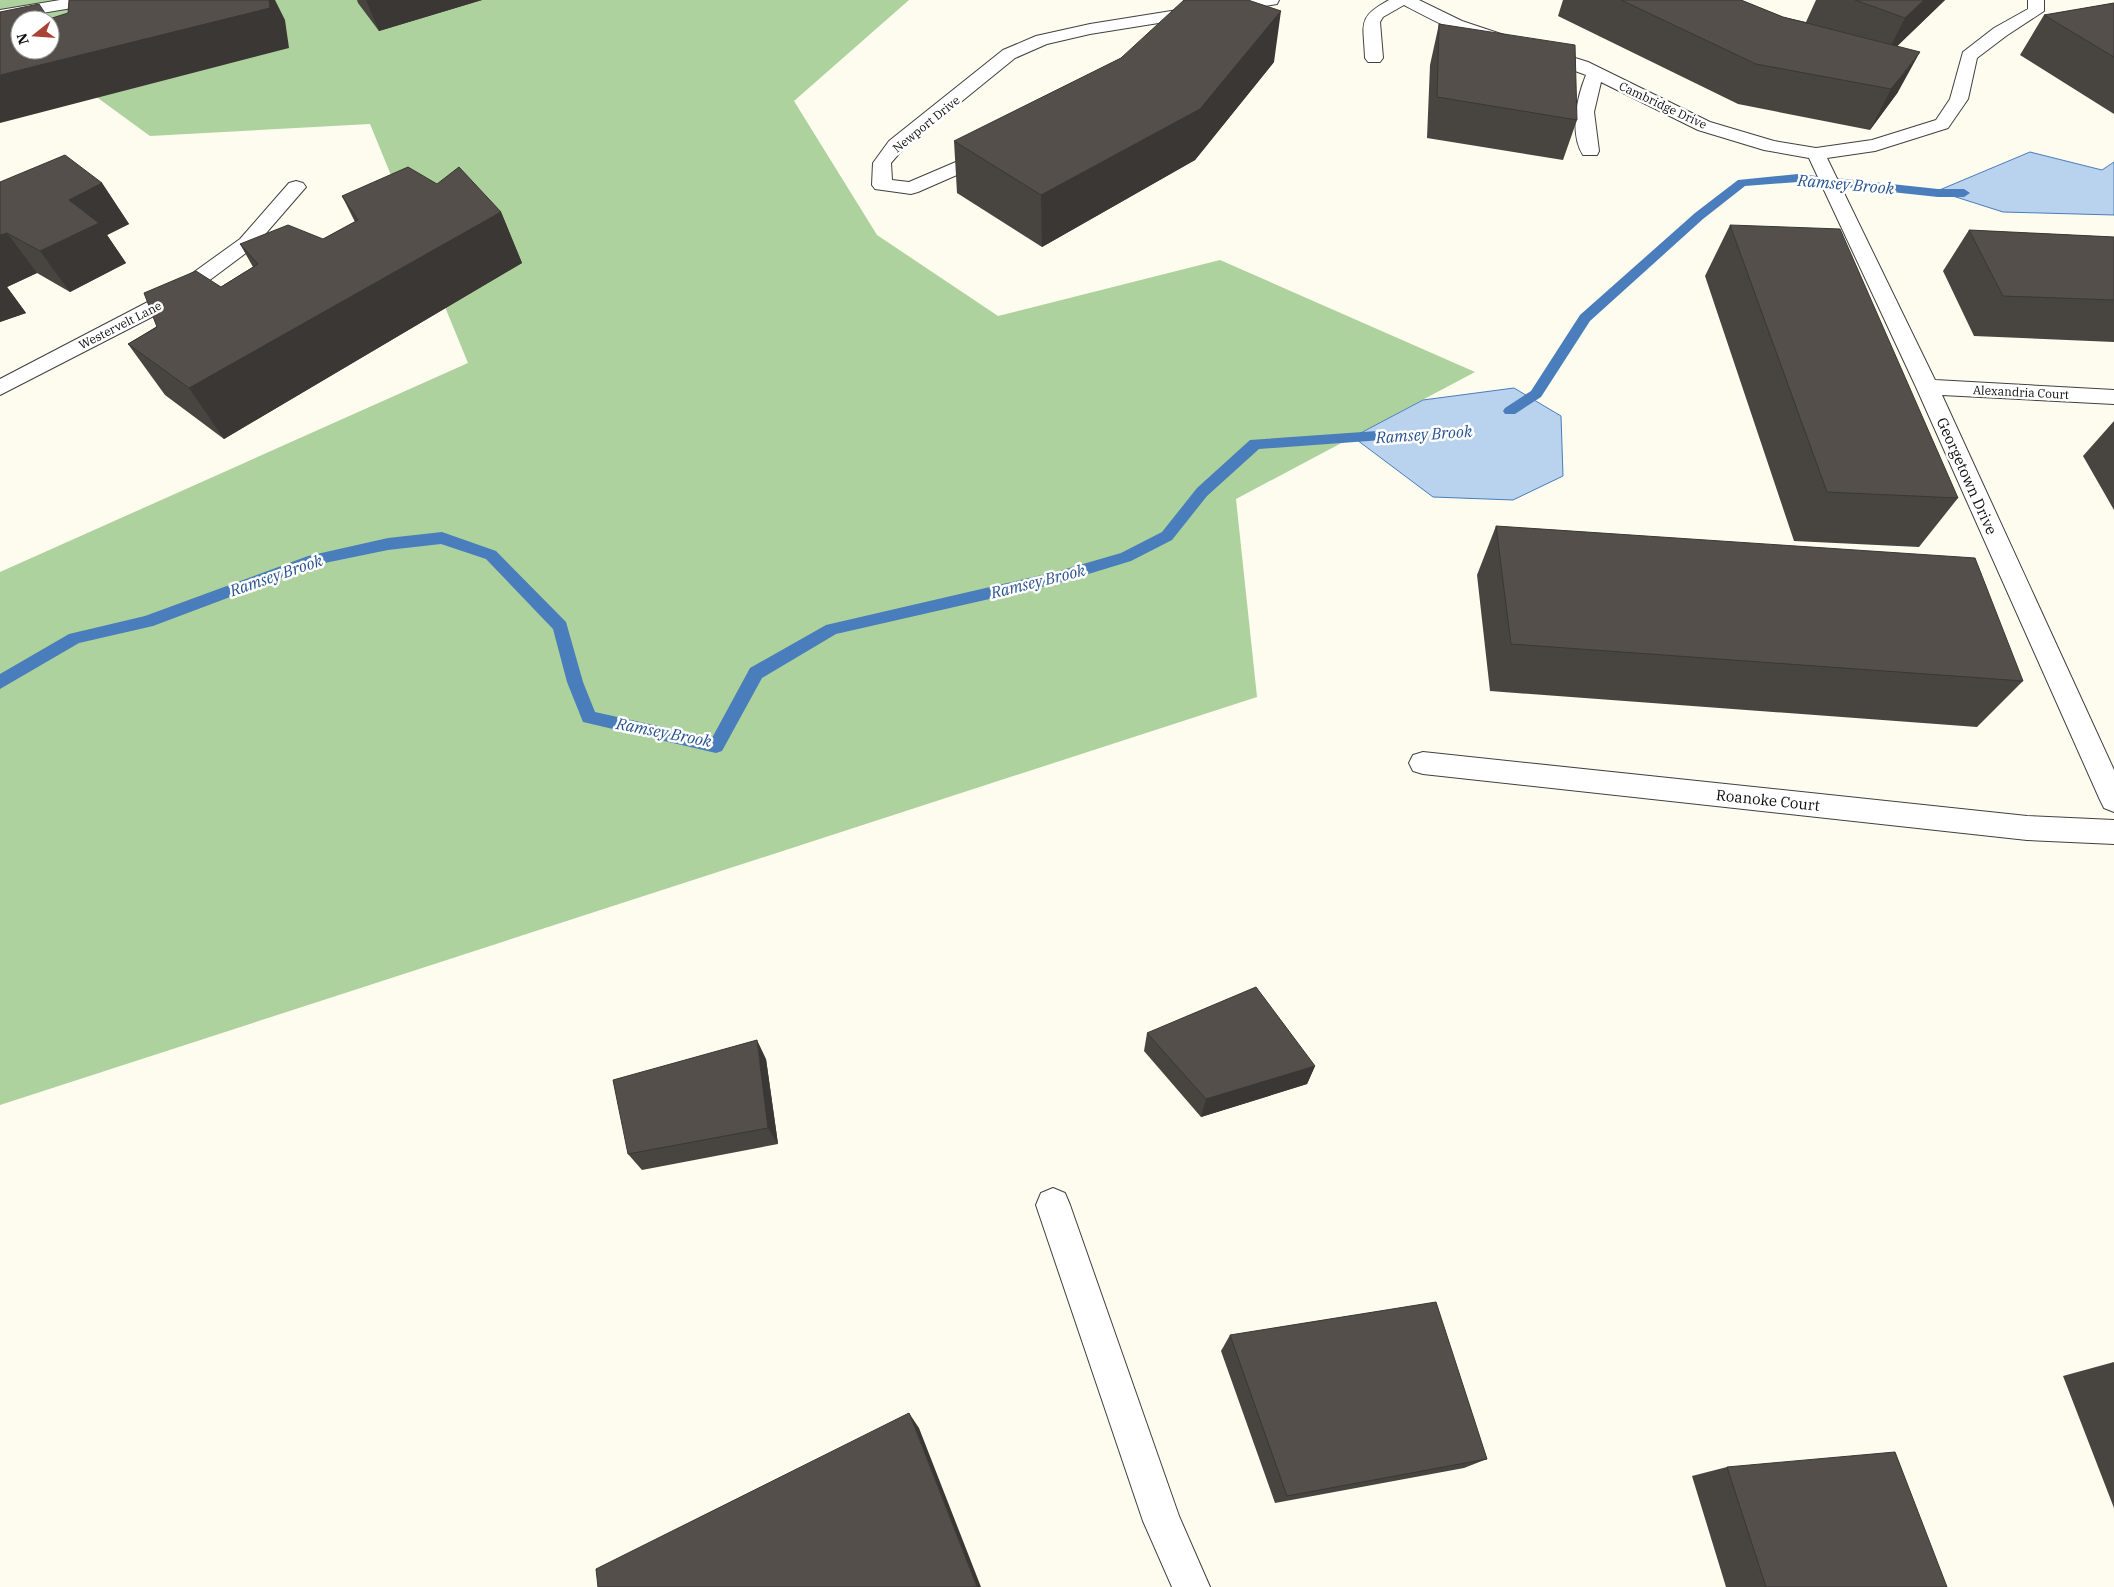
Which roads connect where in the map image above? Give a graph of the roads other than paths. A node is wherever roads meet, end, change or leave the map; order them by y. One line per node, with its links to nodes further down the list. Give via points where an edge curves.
1 (90, 0): 6 (street)
2 (1271, 0): 7 (street, Newport Drive)
3 (1401, 0): 9 (street, via 1376,14 1372,22)
4 (1406, 0): 10 (street, Cambridge Drive, via 1456,25)
5 (2036, 0): 13 (street, Cambridge Drive, via 2036,11 2000,32 1969,56 1959,99 1942,124 1875,145)
6 (0, 15)
7 (1166, 17): 8 (street); 11 (street, Newport Drive, via 1042,40 1009,54 896,145 882,163 882,184 911,188)
8 (1148, 39)
9 (1374, 58)
10 (1596, 73): 12 (street, via 1584,102); 13 (street, Cambridge Drive, via 1704,126 1771,146)
11 (1003, 145)
12 (1590, 151)
13 (1816, 154): 15 (street, Georgetown Drive)
14 (296, 187): 16 (street, Westervelt Lane, via 248,243 172,298)
15 (1927, 387): 17 (street, Alexandria Court); 19 (street, Georgetown Drive)
16 (0, 388)
17 (2114, 397)
18 (1423, 763): 20 (street, Roanoke Court, via 2027,828)
19 (2114, 800)
20 (2114, 832)
21 (1053, 1205): 22 (street, via 1162,1520)
22 (1191, 1587)

